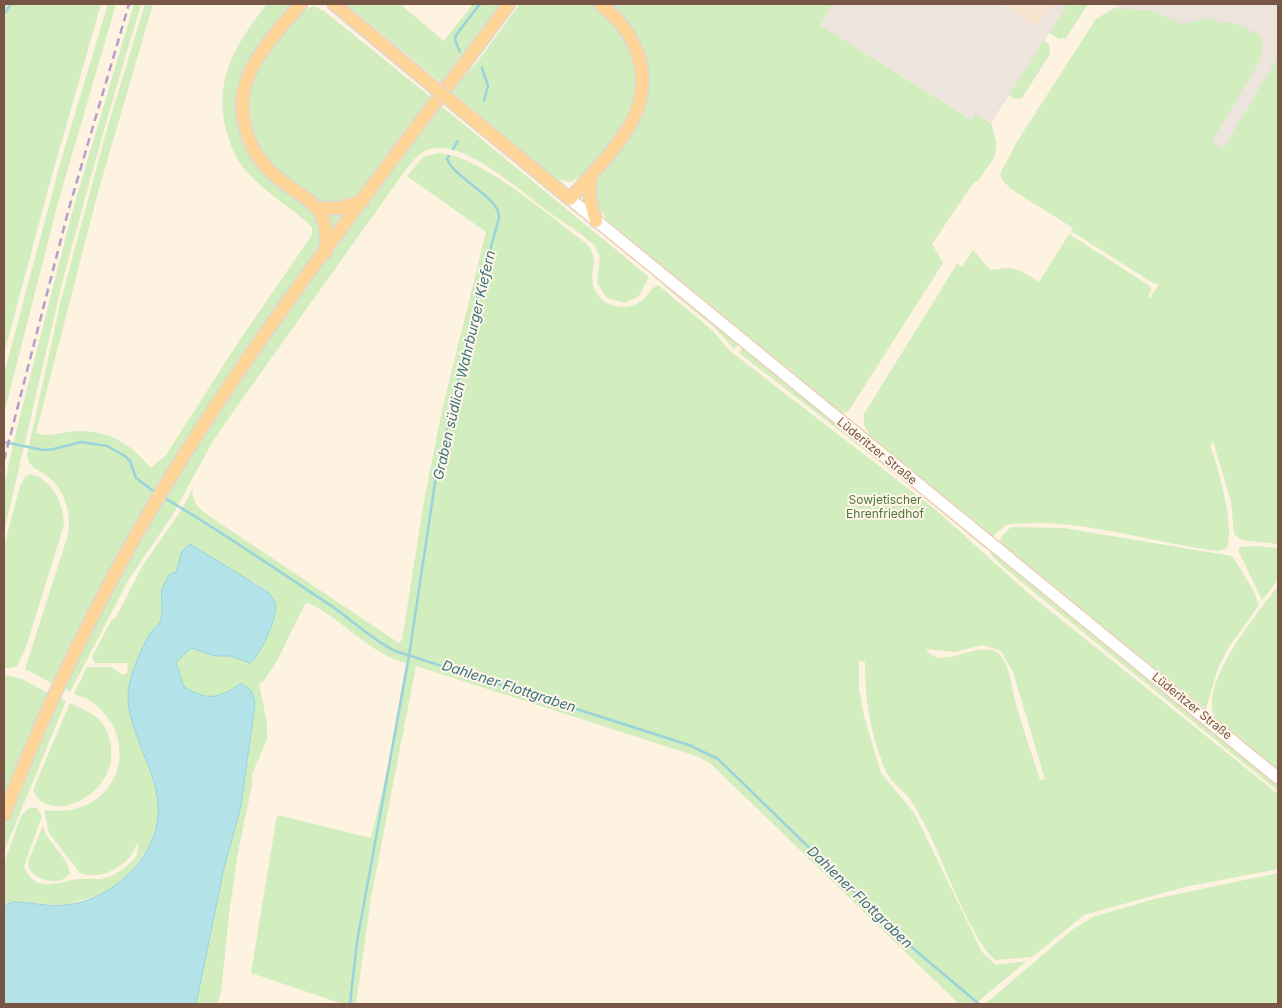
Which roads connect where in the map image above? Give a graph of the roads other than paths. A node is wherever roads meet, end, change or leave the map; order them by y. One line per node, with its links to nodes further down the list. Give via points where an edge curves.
1 (334, 4): 6 (main road, bridge)
2 (509, 4): 7 (main road)
3 (600, 4): 5 (main road, via 616,16 631,35 640,60 643,85 631,124)
4 (298, 6): 8 (main road, via 252,69 244,89 243,117 251,144 265,166)
5 (590, 176): 6 (main road); 9 (main road, via 590,200)
6 (570, 199): 9 (main road, Lüderitzer Straße)
7 (363, 201): 8 (main road, via 339,208); 10 (main road)
8 (319, 208): 10 (main road, via 326,230)
9 (596, 221): 11 (main road, Lüderitzer Straße)
10 (326, 252): 12 (main road, via 234,379 155,502 73,654)
11 (1278, 778)
12 (4, 815)

